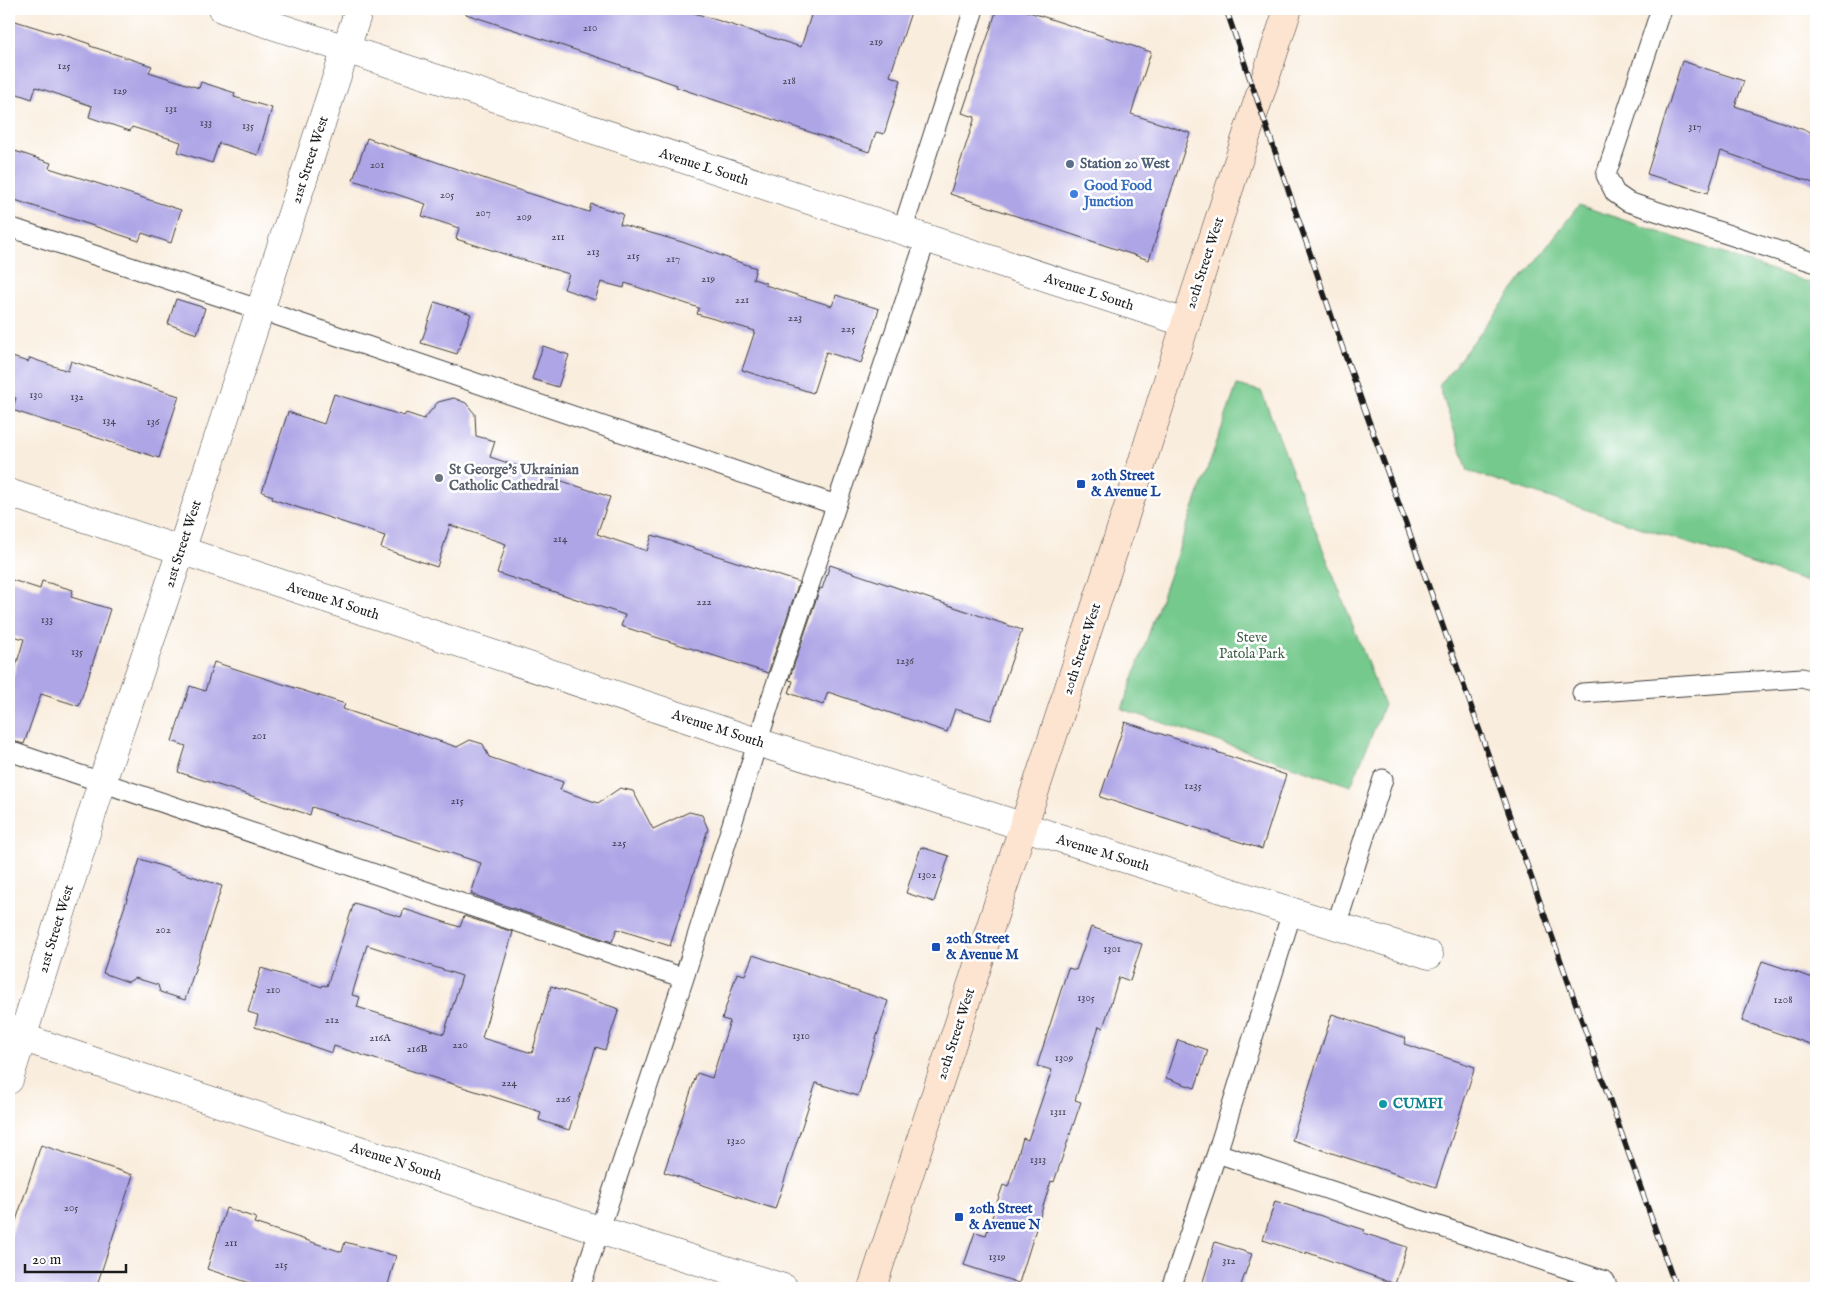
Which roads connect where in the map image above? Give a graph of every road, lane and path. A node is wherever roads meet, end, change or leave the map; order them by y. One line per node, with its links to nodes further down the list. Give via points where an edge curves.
1 (223, 9): 6 (street, Avenue L South)
2 (358, 9): 6 (street, 21st Street West)
3 (974, 9): 8 (lane)
4 (1288, 9): 11 (main road, 20th Street West)
5 (1661, 9): 9 (lane, via 1606,175 1615,193 1628,202)
6 (346, 49): 8 (street, Avenue L South); 10 (street, 21st Street West)
7 (9, 227): 10 (lane)
8 (914, 235): 11 (street, Avenue L South); 13 (lane)
9 (1816, 263)
10 (261, 310): 13 (lane); 14 (street, 21st Street West)
11 (1186, 323): 21 (main road, 20th Street West)
12 (9, 493): 14 (street, Avenue M South)
13 (836, 505): 17 (lane)
14 (181, 551): 17 (street, Avenue M South); 20 (street, 21st Street West)
15 (1816, 682): 16 (lane, via 1802,678)
16 (1582, 692)
17 (757, 742): 21 (street, Avenue M South); 25 (lane)
18 (9, 751): 20 (lane)
19 (1383, 779): 23 (lane)
20 (102, 782): 25 (lane); 26 (street, 21st Street West)
21 (1023, 828): 22 (street, Avenue M South); 32 (main road, 20th Street West)
22 (1292, 912): 23 (street, Avenue M South); 28 (lane)
23 (1336, 926): 24 (street, Avenue M South)
24 (1430, 956)
25 (684, 978): 29 (lane)
26 (16, 1035): 27 (street, 21st Street West); 29 (street, Avenue N South)
27 (9, 1080)
28 (1217, 1153): 33 (lane); 34 (lane, via 1605,1281)
29 (598, 1230): 30 (lane); 31 (street, Avenue N South)
30 (580, 1288)
31 (784, 1288)
32 (872, 1288)
33 (1171, 1288)
34 (1608, 1288)

